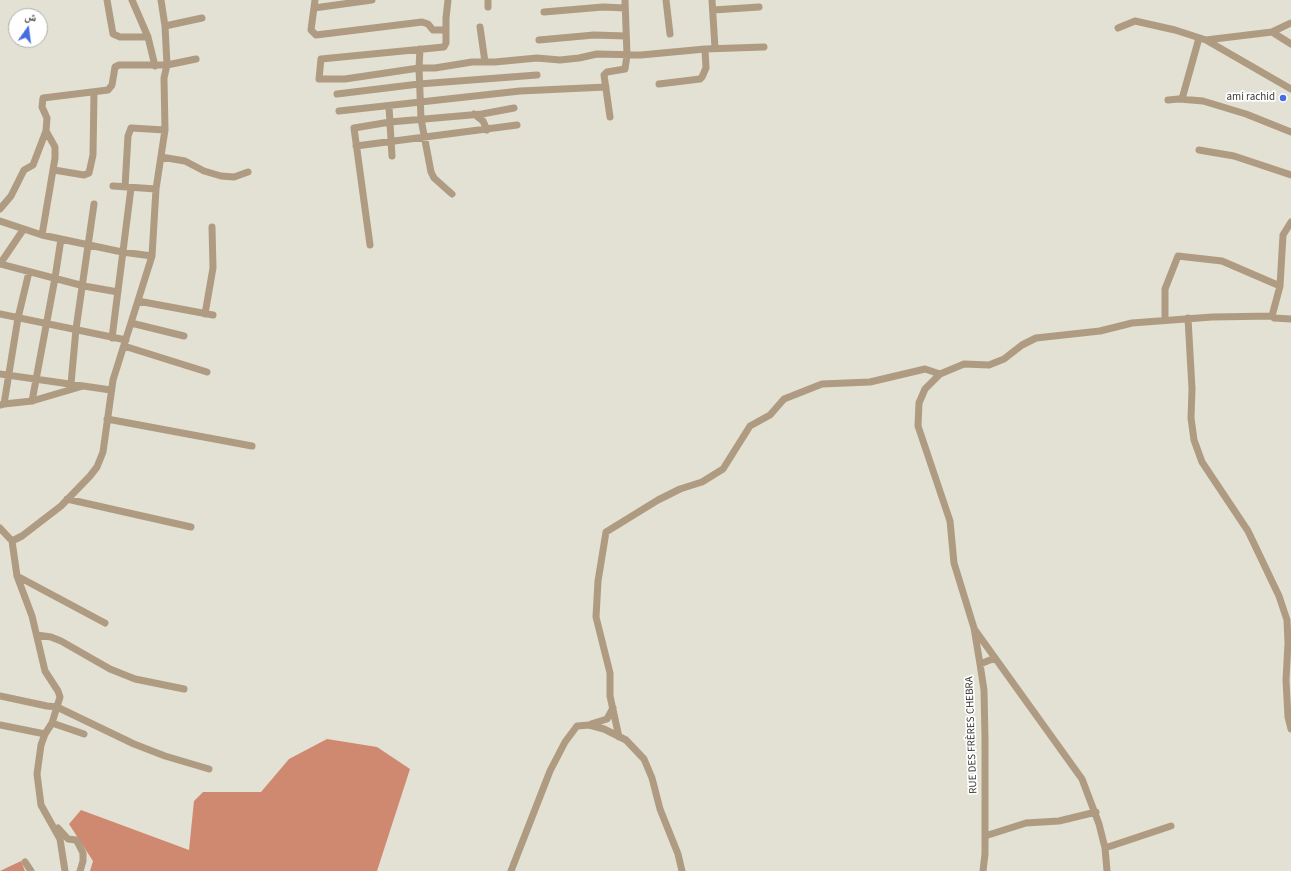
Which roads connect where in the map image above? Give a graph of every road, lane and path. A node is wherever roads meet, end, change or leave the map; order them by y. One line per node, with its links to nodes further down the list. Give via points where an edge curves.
1 (107, 0): 24 (street, via 113,34 120,37)
2 (132, 0): 24 (street)
3 (161, 0): 17 (street)
4 (315, 0): 11 (street)
5 (372, 0): 11 (street)
6 (448, 0): 20 (street)
7 (625, 0): 12 (street)
8 (666, 0): 22 (street)
9 (712, 0): 13 (street)
10 (759, 7): 13 (street)
11 (314, 8): 20 (street, via 311,30 316,34 419,22 428,24 433,30)
12 (625, 8): 14 (street); 23 (street)
13 (713, 10): 29 (street)
14 (544, 12)
15 (202, 18): 17 (street)
16 (1291, 23): 21 (street)
17 (165, 26): 35 (street)
18 (480, 27): 34 (street)
19 (1118, 28): 25 (street, via 1135,21)
20 (446, 30): 30 (street, via 444,47)
21 (1272, 32): 25 (street); 27 (street)
22 (670, 34)
23 (626, 36): 26 (street, via 594,35); 32 (street)
24 (148, 37): 36 (street)
25 (1203, 39): 42 (street); 45 (street)
26 (538, 40)
27 (1291, 44)
28 (764, 47): 29 (street)
29 (716, 48): 31 (street)
30 (420, 49): 37 (street); 37 (street, via 321,59 319,79 345,79)
31 (705, 49): 32 (street); 40 (street, via 706,68 700,79)
32 (627, 55): 34 (street, via 603,54 560,60 537,58); 41 (street, via 625,68 605,73)
33 (196, 59): 35 (street)
34 (485, 62): 37 (street)
35 (167, 65): 36 (street); 56 (street, via 164,78)
36 (155, 66): 43 (street, via 117,66 110,89)
37 (419, 68): 39 (street)
38 (537, 75): 39 (street)
39 (419, 84): 44 (street); 47 (street)
40 (659, 84)
41 (606, 87): 47 (street, via 520,91); 52 (street)
42 (1291, 89)
43 (94, 92): 58 (street, via 43,98 42,107 47,118); 66 (street, via 93,155 89,173 84,175)
44 (337, 94)
45 (1182, 99): 46 (street); 59 (street, via 1203,101 1246,114)
46 (1168, 100)
47 (421, 102): 48 (street); 53 (street)
48 (388, 107): 50 (street); 54 (street)
49 (514, 108): 51 (street)
50 (339, 111)
51 (474, 114): 53 (street); 57 (street, via 483,121)
52 (610, 116)
53 (421, 119): 54 (street); 60 (street)
54 (390, 122): 61 (street); 62 (street, via 354,128)
55 (517, 125): 57 (street)
56 (164, 130): 64 (street); 70 (street, via 130,128)
57 (487, 130): 60 (street)
58 (46, 131): 66 (street, via 55,147); 74 (street, via 33,165 24,170 11,196)
59 (1291, 132)
60 (424, 136): 61 (street); 72 (street, via 431,172)
61 (392, 141): 62 (street); 65 (street)
62 (356, 146): 82 (street)
63 (1199, 150): 68 (street, via 1234,156)
64 (161, 156): 67 (street, via 185,161 221,176 234,177); 71 (street)
65 (392, 156)
66 (54, 170): 79 (street)
67 (248, 172)
68 (1291, 176)
69 (113, 186): 70 (street)
70 (128, 188): 71 (street); 83 (street)
71 (156, 189): 84 (street)
72 (452, 194)
73 (94, 204): 81 (street)
74 (0, 209)
75 (0, 221): 78 (street)
76 (1291, 222): 89 (street, via 1283,235)
77 (212, 227): 93 (street, via 214,268)
78 (23, 230): 79 (street); 85 (street)
79 (42, 236): 80 (street)
80 (60, 239): 81 (street); 87 (street)
81 (88, 245): 83 (street); 88 (street)
82 (370, 245)
83 (122, 252): 84 (street); 90 (street)
84 (152, 256): 91 (street)
85 (0, 264): 86 (street)
86 (29, 272): 87 (street); 96 (street)
87 (55, 278): 88 (street); 101 (street)
88 (84, 286): 90 (street); 102 (street)
89 (1280, 286): 95 (street); 98 (street, via 1222,261 1178,256 1165,289)
90 (118, 292): 104 (street)
91 (138, 301): 93 (street); 100 (street)
92 (0, 314): 96 (street)
93 (205, 314): 94 (street)
94 (213, 315)
95 (1272, 316): 97 (street); 99 (street)
96 (18, 318): 101 (street); 107 (street)
97 (1188, 318): 98 (street); 134 (street, via 1194,440 1202,462 1248,530 1279,596 1287,620 1286,680)
98 (1165, 320): 108 (street, via 1036,338 1022,345 1004,360 989,365 964,364)
99 (1291, 320)
100 (131, 323): 103 (street); 105 (street)
101 (47, 324): 102 (street); 109 (street)
102 (76, 330): 104 (street); 110 (street)
103 (184, 336)
104 (112, 338): 105 (street)
105 (125, 343): 106 (street); 112 (street)
106 (207, 372)
107 (3, 374): 109 (street); 114 (street)
108 (940, 374): 123 (street, RUE DES FRÈRES CHEBRA, via 926,389 919,404 918,426 950,521 954,563); 130 (street, via 925,369 870,382 822,384 798,392 784,399 770,415 750,426 723,469 702,482 658,500 606,532 598,582 596,617 610,673)
109 (35, 379): 110 (street); 113 (street)
110 (71, 384): 111 (street)
111 (85, 386): 112 (street); 113 (street)
112 (111, 390): 115 (street)
113 (32, 401): 114 (street)
114 (2, 404)
115 (107, 419): 116 (street); 117 (street, via 103,452 97,466)
116 (252, 446)
117 (67, 500): 118 (street); 120 (street)
118 (191, 527)
119 (0, 528): 120 (street)
120 (12, 541): 121 (street)
121 (17, 576): 122 (street); 124 (street)
122 (105, 623)
123 (974, 628): 125 (street); 126 (street, RUE DES FRÈRES CHEBRA)
124 (37, 635): 127 (street, via 61,641 110,669 135,679); 129 (street, via 45,671 60,697)
125 (995, 658): 126 (street); 139 (street, via 1082,778)
126 (980, 664): 142 (street, RUE DES FRÈRES CHEBRA, via 984,690)
127 (184, 689)
128 (0, 696): 129 (street)
129 (57, 707): 131 (street); 138 (street, via 134,744)
130 (613, 708): 133 (street, via 607,719); 137 (street)
131 (52, 723): 135 (street); 136 (street)
132 (0, 725): 135 (street)
133 (589, 725): 137 (street, via 604,728); 148 (street, via 577,726 550,770)
134 (1291, 730)
135 (45, 734): 140 (street, via 37,774 38,791 41,805)
136 (84, 734)
137 (619, 737): 149 (street, via 626,740 644,759)
138 (209, 769)
139 (1096, 812): 142 (street, via 1059,821 1026,823); 143 (street)
140 (52, 825): 146 (street, via 63,849); 147 (street, via 68,839 78,842 83,853)
141 (1171, 826): 143 (street)
142 (985, 836): 150 (street, RUE DES FRÈRES CHEBRA)
143 (1105, 848): 151 (street)
144 (25, 862): 145 (street)
145 (31, 871)
146 (65, 871)
147 (80, 871)
148 (511, 871)
149 (682, 871)
150 (983, 871)
151 (1107, 871)

